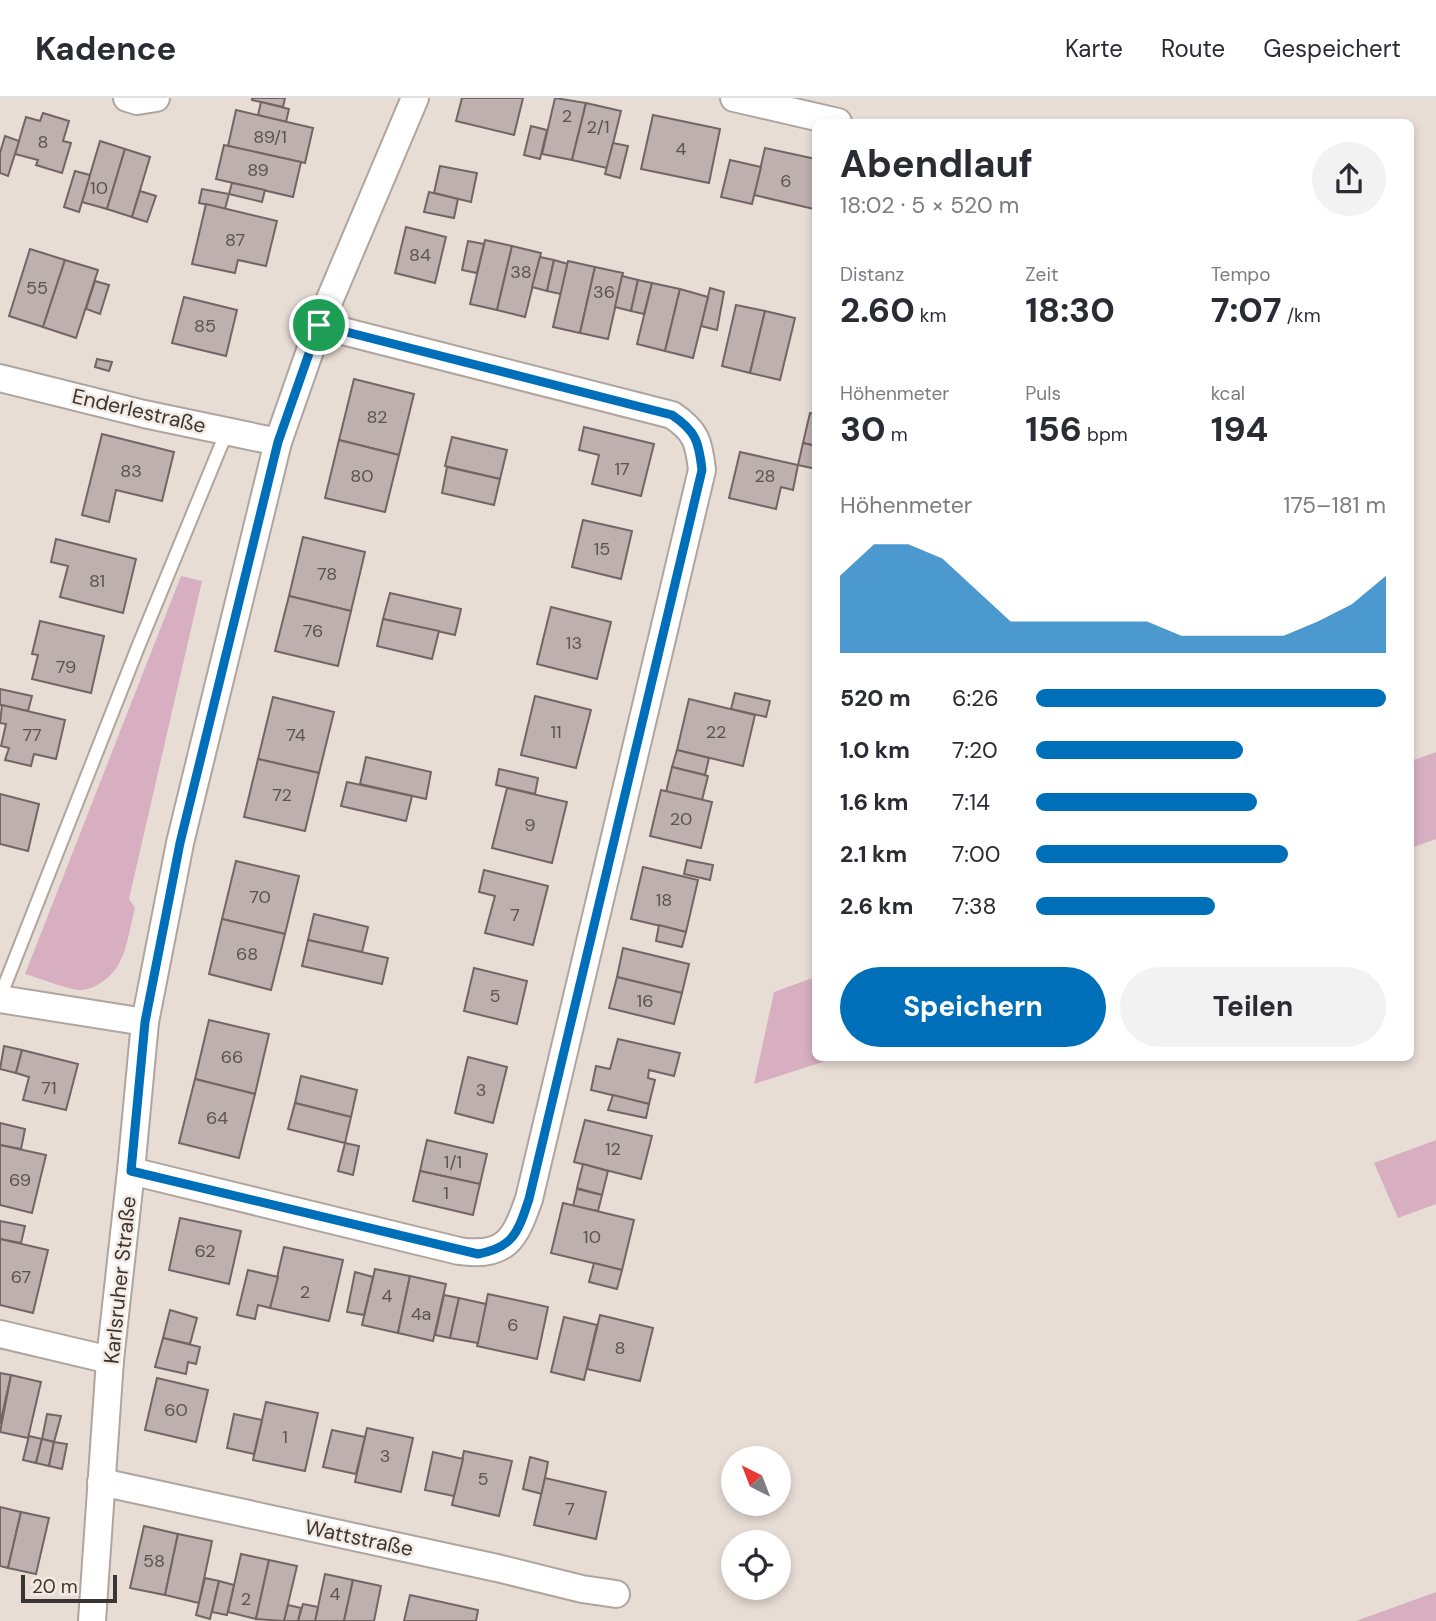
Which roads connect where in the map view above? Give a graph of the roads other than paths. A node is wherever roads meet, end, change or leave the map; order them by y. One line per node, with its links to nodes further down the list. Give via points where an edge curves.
1 (127, 98): 2 (street)
2 (156, 98)
3 (415, 98): 6 (street, Karlsruher Straße)
4 (734, 98): 5 (street)
5 (825, 119)
6 (319, 325): 9 (street, Karlsruher Straße); 12 (street, via 672,415 687,425 699,444 702,470 529,1199 513,1238 497,1250 459,1251)
7 (0, 378): 8 (street, Enderlestraße)
8 (227, 431): 9 (street, Enderlestraße); 10 (lane)
9 (278, 442): 11 (street, Karlsruher Straße, via 187,814)
10 (0, 998): 11 (street)
11 (145, 1022): 12 (street, Karlsruher Straße)
12 (131, 1171): 14 (street, Karlsruher Straße)
13 (0, 1334): 14 (street)
14 (110, 1360): 15 (street, Karlsruher Straße)
15 (101, 1482): 16 (street, Wattstraße); 17 (street, Karlsruher Straße)
16 (616, 1594)
17 (92, 1621)

